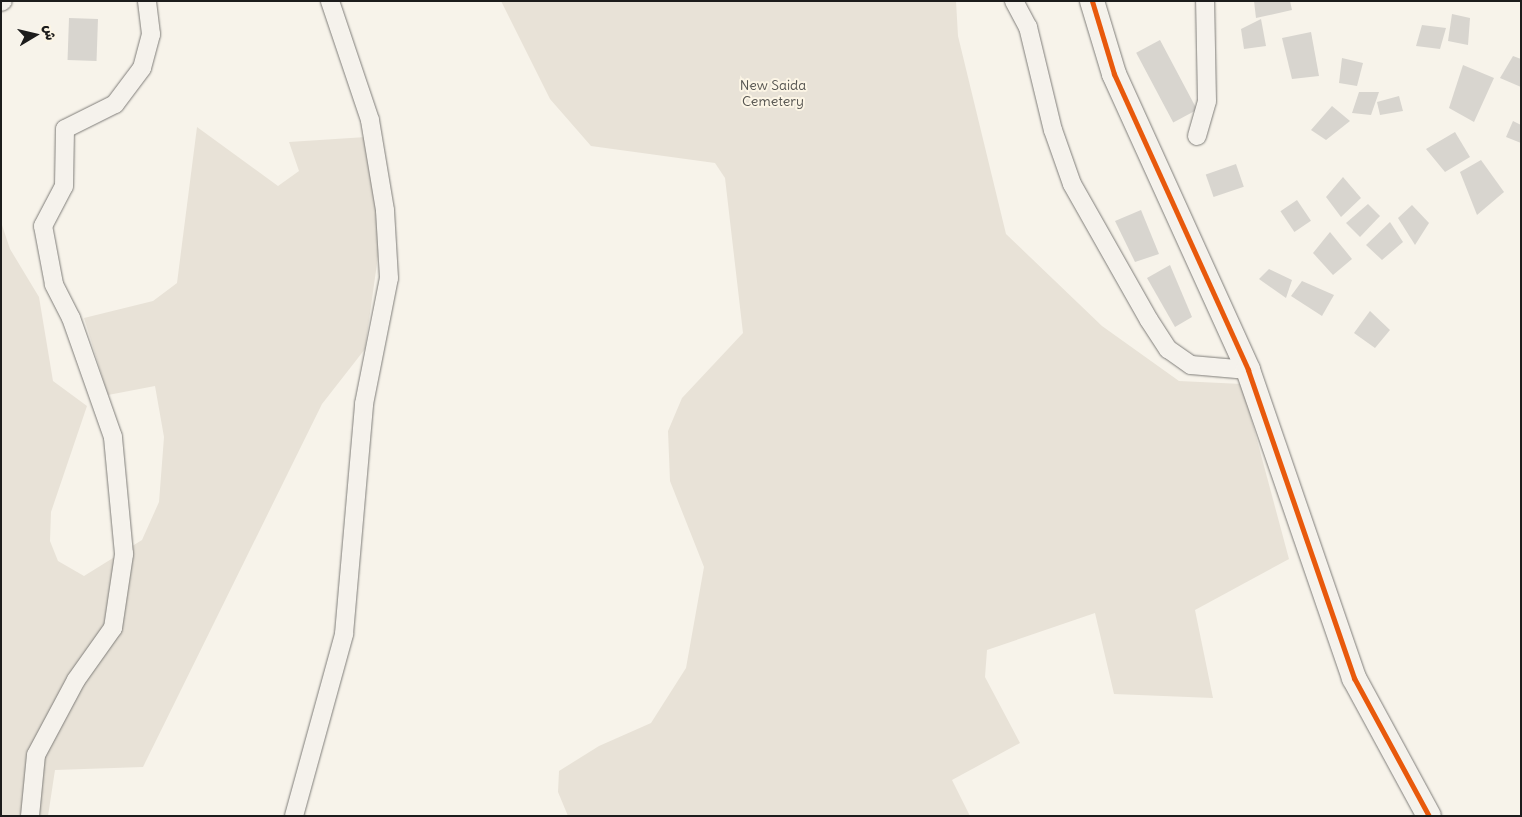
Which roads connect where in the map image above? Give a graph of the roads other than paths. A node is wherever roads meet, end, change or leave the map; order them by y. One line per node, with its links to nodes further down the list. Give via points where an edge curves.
1 (147, 1): 8 (street, via 151,34 142,68 115,104 65,129 64,186 43,226 44,250 54,284 71,318 113,437 124,554 113,628 76,680 36,755)
2 (330, 1): 9 (street, via 370,120 385,210 389,278 364,404 344,634)
3 (1014, 1): 7 (street, via 1028,28 1052,130 1072,184 1154,327 1168,349 1191,365)
4 (1092, 1): 7 (street, via 1114,74)
5 (1205, 1): 6 (street, via 1207,101)
6 (1197, 136)
7 (1248, 370): 10 (street, via 1354,678)
8 (30, 816)
9 (294, 816)
10 (1429, 816)

